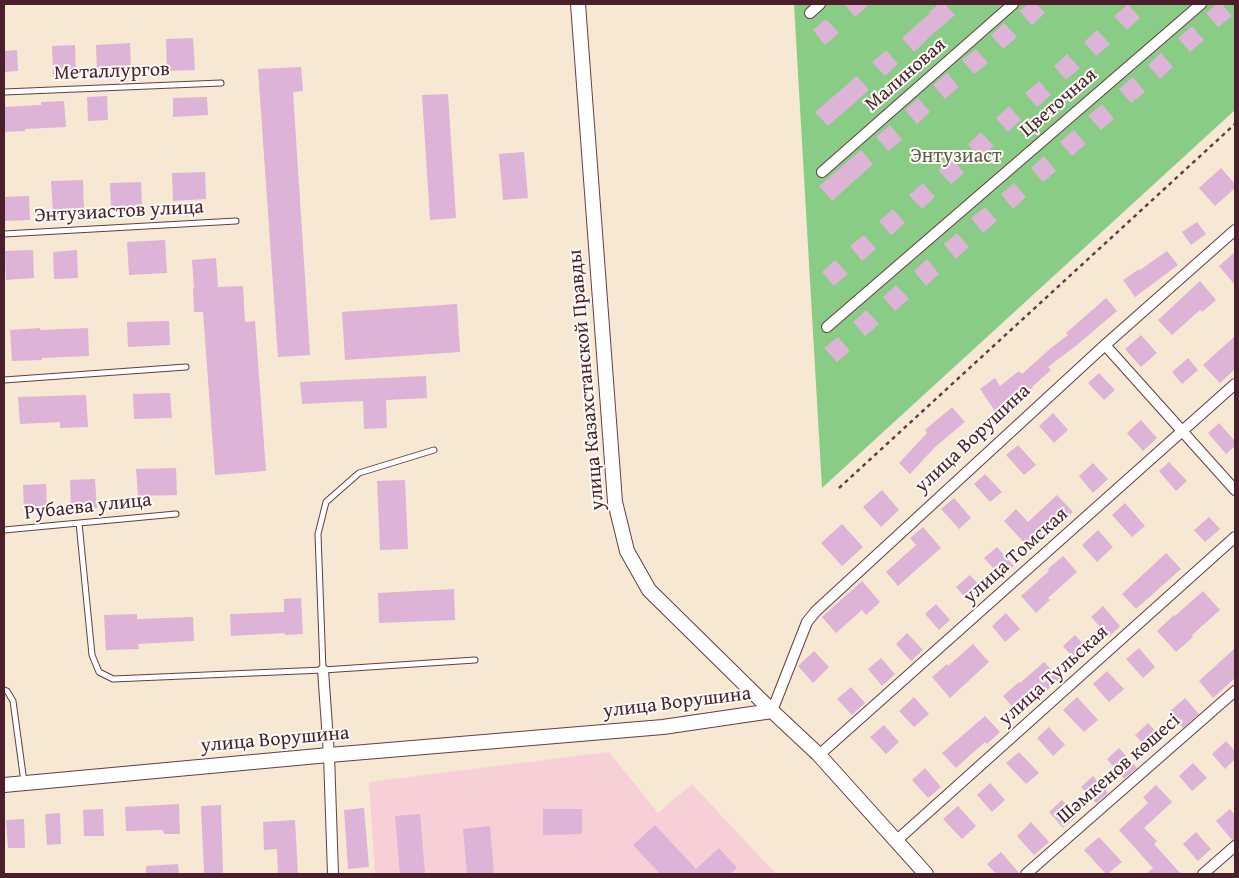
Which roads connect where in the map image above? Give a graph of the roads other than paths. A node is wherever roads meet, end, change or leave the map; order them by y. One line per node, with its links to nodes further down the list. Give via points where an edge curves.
1 (578, 4): 28 (street, улица Казахстанской Правды, via 615,502 626,550 649,590)
2 (820, 4): 5 (street)
3 (1013, 4): 8 (street, Малиновая)
4 (1201, 4): 12 (street, Цветочная)
5 (810, 13)
6 (221, 83): 7 (lane, Металлургов)
7 (4, 92)
8 (822, 172)
9 (236, 221): 11 (lane, Энтузиастов улица)
10 (1235, 230): 13 (street, улица Ворушина)
11 (4, 234)
12 (828, 327)
13 (1105, 345): 17 (street); 28 (street, улица Ворушина, via 816,610 807,622)
14 (186, 367): 15 (lane)
15 (4, 380)
16 (1235, 384): 17 (street, улица Томская)
17 (1183, 431): 19 (street); 30 (street, улица Томская)
18 (434, 450): 25 (lane, via 359,473 326,502 318,534)
19 (1235, 490)
20 (176, 514): 21 (lane, Рубаева улица)
21 (79, 524): 22 (lane, Рубаева улица); 25 (lane, via 92,655 99,672 113,679)
22 (4, 530)
23 (1235, 538): 33 (street, улица Тульская)
24 (474, 660): 25 (lane)
25 (323, 670): 29 (street)
26 (4, 690): 31 (lane, via 13,701)
27 (1235, 691): 37 (street, Шәмкенов көшесі)
28 (772, 711): 29 (street, улица Ворушина, via 663,727); 30 (street, улица Казахстанской Правды)
29 (329, 755): 31 (street, улица Ворушина); 35 (street)
30 (819, 755): 33 (street, улица Казахстанской Правды)
31 (24, 784): 32 (street, улица Ворушина)
32 (4, 785)
33 (896, 841): 36 (street, улица Казахстанской Правды)
34 (1235, 846): 38 (street)
35 (333, 874)
36 (926, 874)
37 (1026, 874)
38 (1203, 874)

